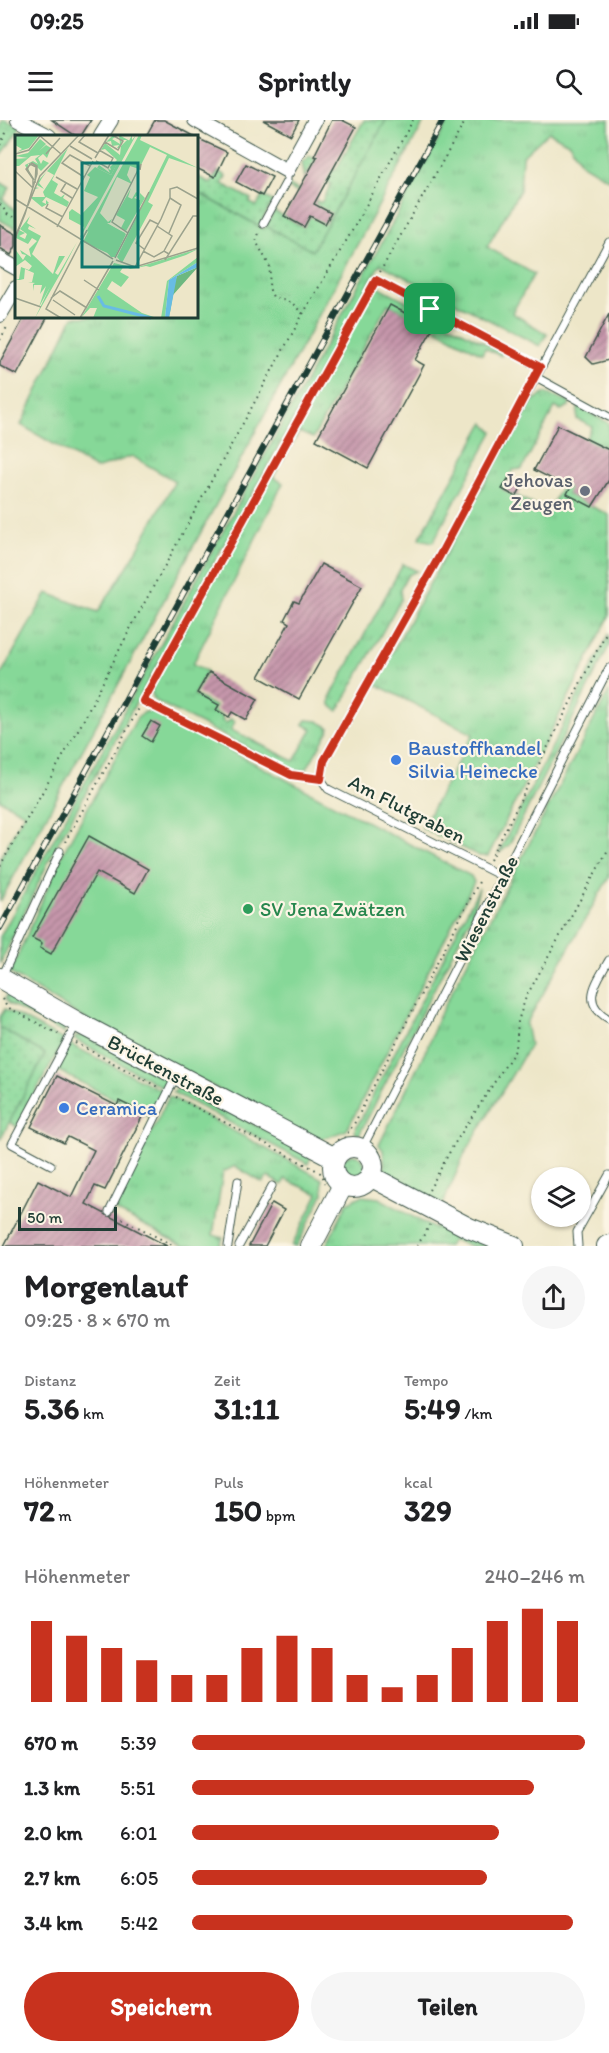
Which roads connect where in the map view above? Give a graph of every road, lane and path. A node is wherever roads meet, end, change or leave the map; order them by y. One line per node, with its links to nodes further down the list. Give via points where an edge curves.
1 (111, 120): 8 (street)
2 (195, 120): 10 (street)
3 (315, 120): 10 (street)
4 (412, 120): 19 (path)
5 (466, 120): 17 (path)
6 (15, 121): 7 (street); 9 (path)
7 (47, 135)
8 (102, 135)
9 (0, 145)
10 (287, 171): 13 (lane, via 287,180)
11 (0, 204): 12 (path)
12 (15, 218)
13 (263, 224): 19 (path, via 256,241 270,267 269,288 273,297 292,303)
14 (609, 242): 21 (lane, Am Flutgraben)
15 (0, 259): 16 (street)
16 (15, 267)
17 (376, 280): 21 (lane); 26 (path)
18 (15, 290): 20 (street)
19 (303, 314): 30 (path, via 77,732)
20 (0, 315)
21 (540, 367): 22 (lane, Am Flutgraben)
22 (536, 377): 23 (lane); 27 (lane, Am Flutgraben, via 324,761)
23 (609, 417)
24 (609, 627): 31 (path)
25 (609, 668): 32 (lane, Wiesenstraße)
26 (143, 701): 27 (path, via 291,775); 29 (path)
27 (321, 779): 31 (lane, Am Flutgraben, via 328,789)
28 (609, 848): 47 (path, via 526,997 518,1021 516,1049 453,1146)
29 (60, 851): 34 (lane)
30 (0, 866)
31 (486, 868): 32 (lane, Am Flutgraben); 38 (path)
32 (503, 877): 39 (lane, Wiesenstraße)
33 (609, 960): 35 (lane, via 593,989 593,1004)
34 (0, 983): 36 (street, Brückenstraße); 36 (path, via 7,1007)
35 (609, 1018)
36 (73, 1031): 37 (street, Brückenstraße); 37 (path); 41 (lane, via 12,1144)
37 (172, 1084): 40 (street, Brückenstraße); 45 (path); 48 (lane)
38 (344, 1138): 39 (path); 40 (path)
39 (364, 1146): 40 (street); 42 (path); 42 (street)
40 (332, 1151): 45 (street)
41 (51, 1165)
42 (376, 1172): 45 (street, via 356,1187); 47 (street)
43 (609, 1175): 55 (lane, via 577,1232)
44 (238, 1181): 50 (lane)
45 (334, 1185): 52 (street)
46 (272, 1186): 51 (lane)
47 (430, 1208): 53 (path); 54 (street)
48 (110, 1212): 49 (path)
49 (174, 1246)
50 (228, 1246)
51 (239, 1246)
52 (311, 1246)
53 (417, 1246)
54 (514, 1246)
55 (578, 1246)

